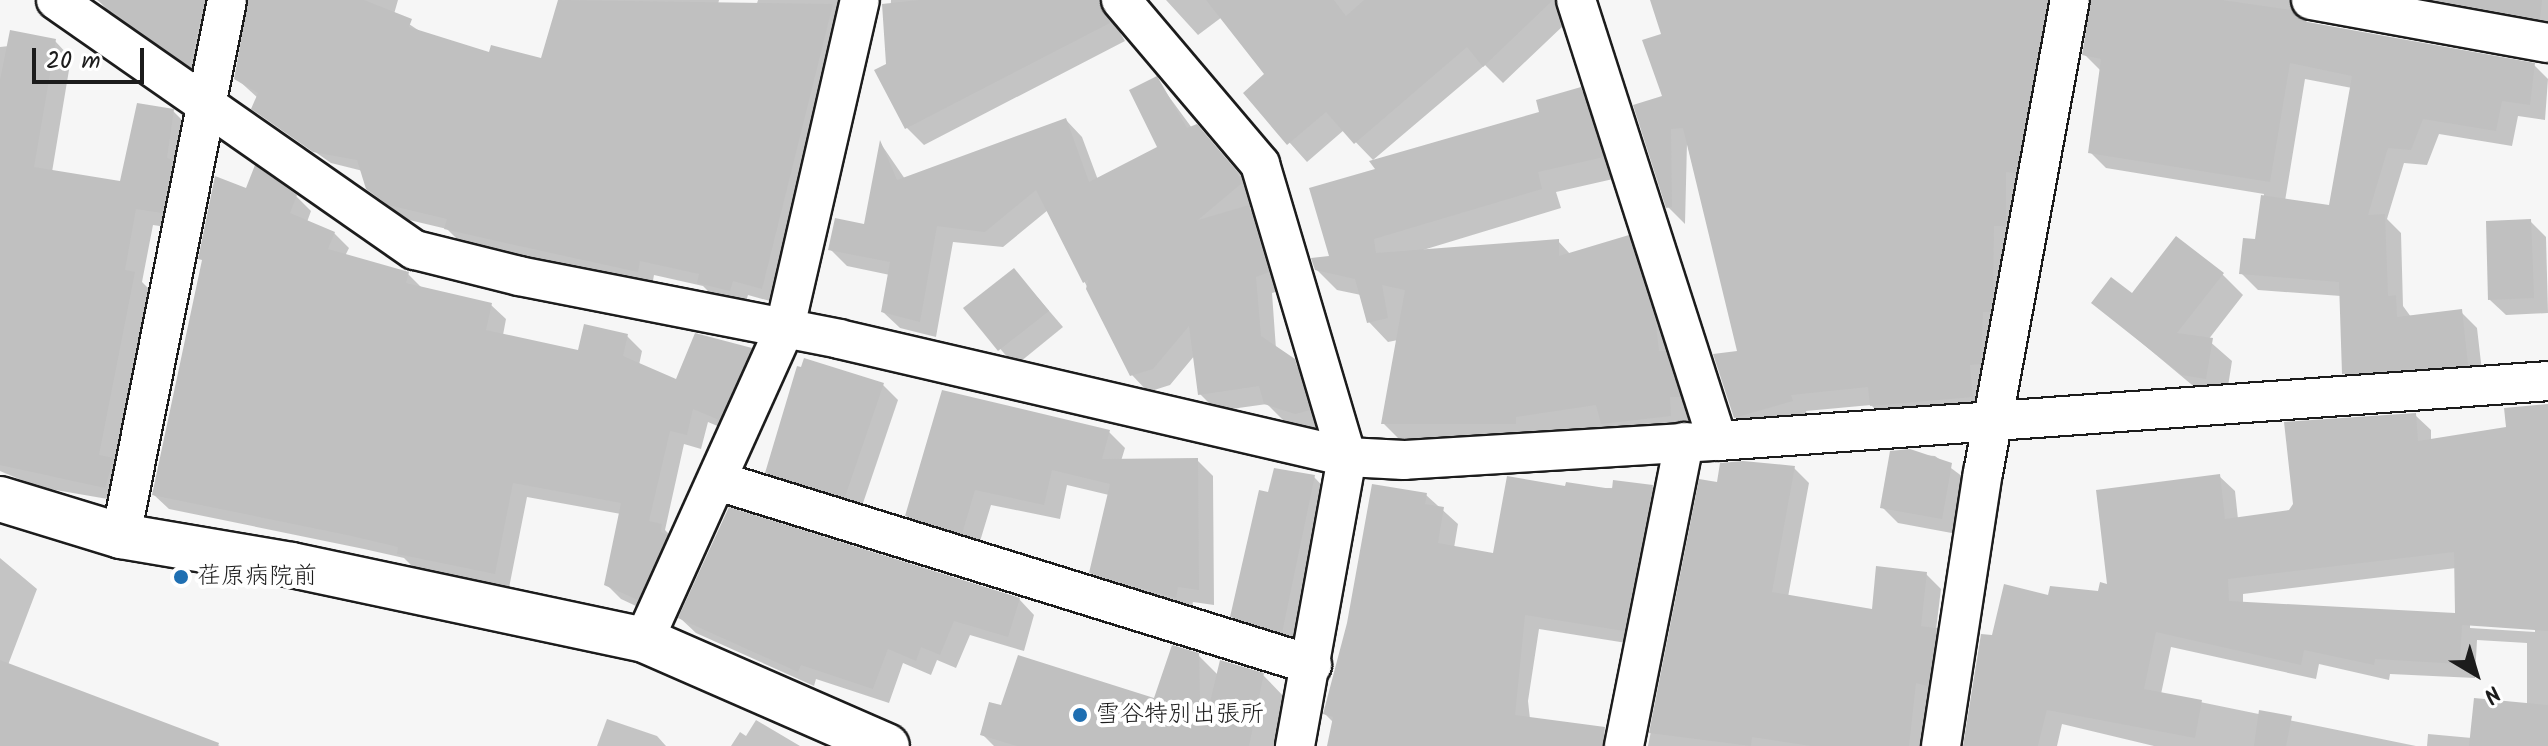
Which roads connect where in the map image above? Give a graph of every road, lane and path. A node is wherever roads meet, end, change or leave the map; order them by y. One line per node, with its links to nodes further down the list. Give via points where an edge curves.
1 (56, 0): 9 (street)
2 (227, 0): 9 (street)
3 (860, 0): 10 (street)
4 (1121, 0): 14 (street, via 1260,164)
5 (1576, 0): 13 (street)
6 (2070, 0): 12 (street)
7 (2311, 0): 8 (street)
8 (2548, 43)
9 (207, 101): 10 (street, via 331,196 415,250 519,276); 17 (street)
10 (785, 327): 14 (street); 15 (street)
11 (2548, 381): 12 (street)
12 (1993, 420): 13 (street); 23 (street)
13 (1701, 442): 14 (street, via 1404,460); 22 (street)
14 (1347, 457): 19 (street)
15 (718, 481): 18 (street); 19 (street)
16 (0, 499): 17 (street)
17 (121, 536): 18 (street, via 292,565)
18 (644, 640): 20 (street)
19 (1312, 665): 21 (street)
20 (887, 746)
21 (1295, 746)
22 (1624, 746)
23 (1941, 746)

